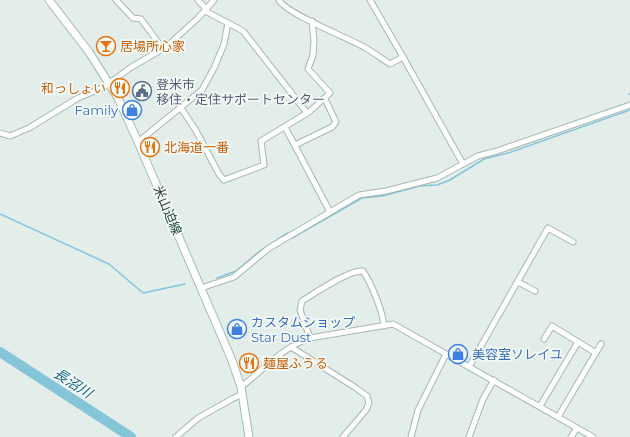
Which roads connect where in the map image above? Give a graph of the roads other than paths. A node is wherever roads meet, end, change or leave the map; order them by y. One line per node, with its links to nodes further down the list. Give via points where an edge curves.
1 (49, 0): 12 (main road, 米山迫線, via 90,52)
2 (116, 0): 10 (street, via 133,18 141,19)
3 (198, 0): 7 (street)
4 (214, 0): 7 (street)
5 (279, 0): 8 (street, via 281,4)
6 (370, 0): 11 (street)
7 (206, 10): 9 (street); 10 (street)
8 (312, 21): 11 (street, via 390,64); 13 (street, via 313,55 308,69 330,93)
9 (228, 23): 15 (street, via 224,44 202,90); 16 (street, via 243,32)
10 (163, 49): 12 (street)
11 (403, 57): 21 (street)
12 (109, 82): 18 (street, via 29,128 10,136); 19 (main road, 米山迫線)
13 (324, 99): 16 (street); 20 (street, via 336,122 332,127)
14 (630, 105): 21 (street, via 483,154)
15 (181, 108): 17 (street, via 224,180 264,165 261,141); 19 (street)
16 (307, 113): 17 (street)
17 (285, 127): 20 (street)
18 (0, 132)
19 (138, 142): 25 (main road, 米山迫線)
20 (295, 145): 22 (street)
21 (464, 164): 22 (street, via 437,178 359,195)
22 (330, 212): 25 (street, via 269,248 234,277)
23 (573, 242): 24 (street, via 548,228)
24 (518, 282): 26 (street); 35 (street)
25 (201, 286): 37 (main road, 米山迫線, via 232,358)
26 (535, 291)
27 (384, 326): 28 (street); 28 (street, via 368,278 363,271 358,270 302,301 300,310); 34 (street, via 393,324)
28 (310, 338): 32 (street)
29 (544, 339): 30 (street, via 552,326)
30 (578, 342): 33 (street); 38 (street)
31 (601, 344): 33 (street)
32 (291, 347): 37 (street); 43 (street, via 356,388 368,399 366,410)
33 (596, 353): 39 (street)
34 (446, 354): 35 (street); 44 (street, via 418,410)
35 (468, 367): 36 (street)
36 (494, 380): 38 (street); 45 (street, via 483,399)
37 (242, 391): 41 (street, via 198,418); 42 (main road, 米山迫線)
38 (540, 406): 39 (street)
39 (558, 417): 40 (street)
40 (576, 428): 46 (street); 47 (street)
41 (176, 437)
42 (249, 437)
43 (343, 437)
44 (411, 437)
45 (469, 437)
46 (571, 437)
47 (593, 437)

